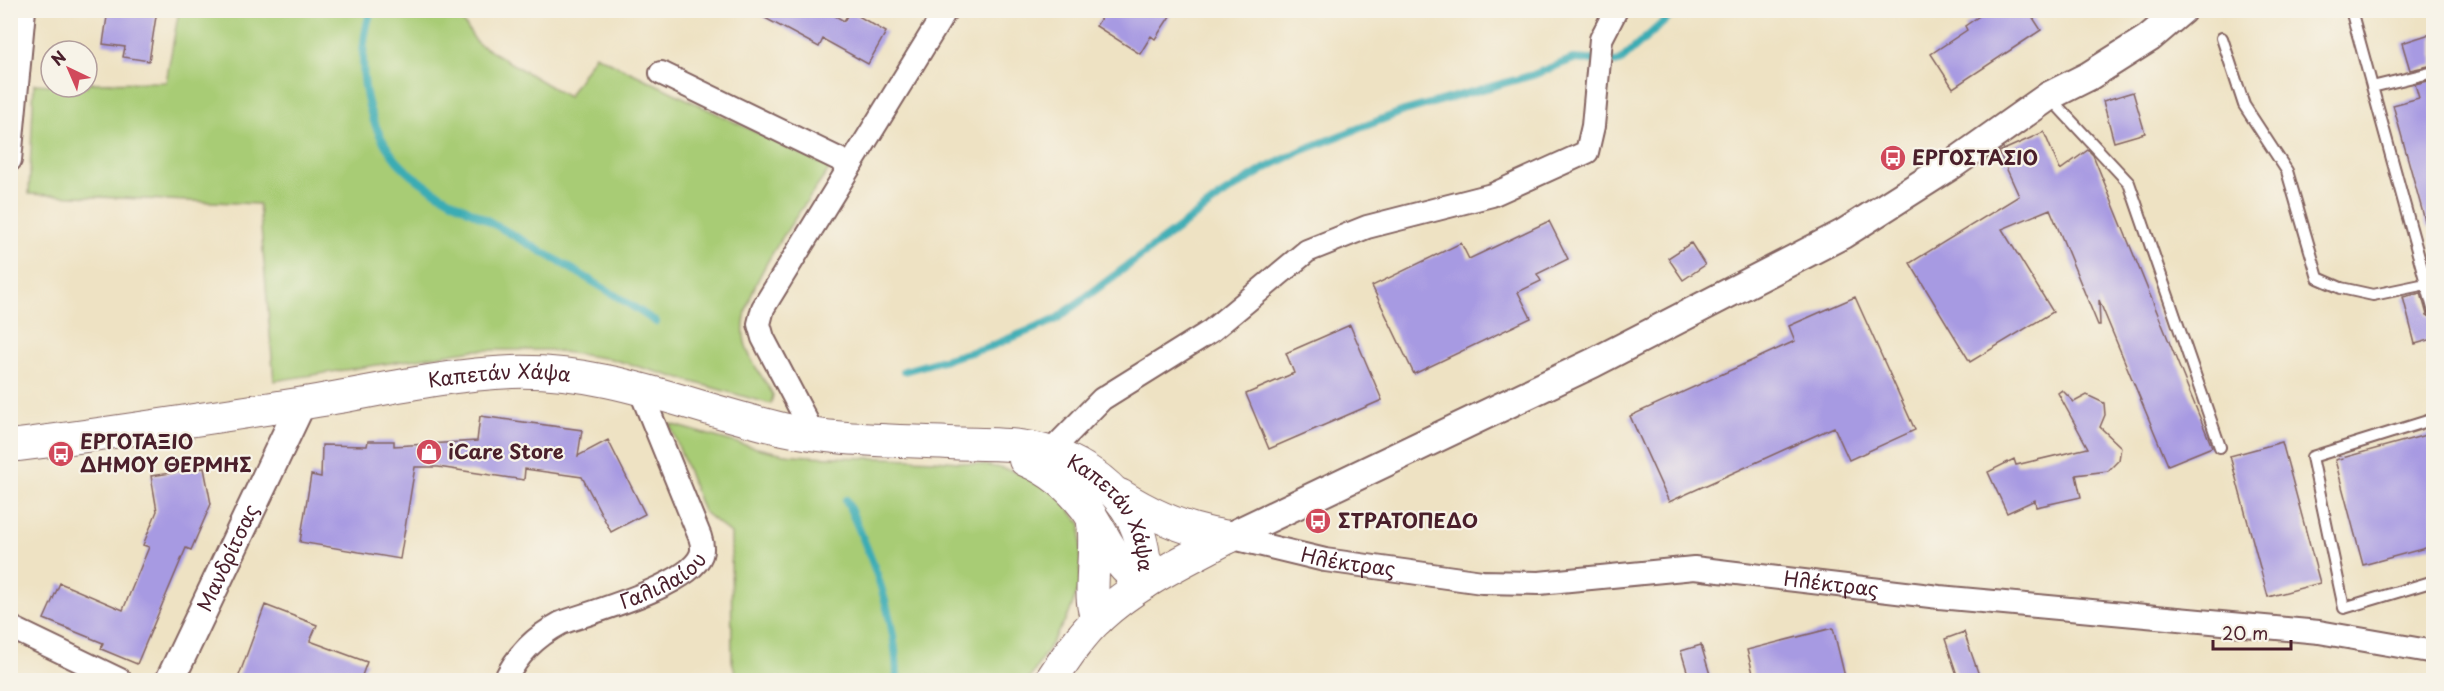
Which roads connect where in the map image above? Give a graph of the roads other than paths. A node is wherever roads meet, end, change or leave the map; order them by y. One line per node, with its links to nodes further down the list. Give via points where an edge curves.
1 (24, 10): 11 (street)
2 (946, 10): 12 (street)
3 (1616, 10): 22 (street, via 1601,39 1587,152 1492,195 1367,227 1307,251 1211,331 1102,399)
4 (2182, 10): 10 (street, via 2149,38)
5 (2351, 10): 9 (lane)
6 (2222, 38): 13 (lane, via 2244,105 2287,171 2318,278 2373,295)
7 (2433, 72): 9 (lane)
8 (661, 73): 12 (street)
9 (2372, 87): 13 (lane)
10 (2049, 96): 21 (lane, via 2129,183); 25 (street, via 1953,164 1843,234 1625,347)
11 (10, 160)
12 (851, 165): 18 (street, via 763,308 759,324)
13 (2430, 286): 14 (lane)
14 (2433, 312)
15 (639, 387): 16 (main road, Καπετάν Χάψα, via 565,374 474,374); 18 (main road, Καπετάν Χάψα); 33 (street, Γαλιλαίου, via 700,537 700,558 685,572 650,591 548,630 525,649)
16 (301, 404): 19 (main road, Καπετάν Χάψα); 32 (street, Μανδρίτσας)
17 (2433, 419): 26 (lane, via 2312,457 2344,608)
18 (814, 435): 20 (main road, Καπετάν Χάψα)
19 (10, 446)
20 (986, 446): 22 (main road, Καπετάν Χάψα, via 1021,445); 24 (main road, Καπετάν Χάψα, via 1051,473 1074,493)
21 (2220, 447)
22 (1050, 452): 23 (main road, Καπετάν Χάψα, via 1091,472)
23 (1120, 495): 25 (main road, via 1187,527); 27 (main road, Καπετάν Χάψα, via 1142,543)
24 (1092, 517): 27 (main road, Καπετάν Χάψα, via 1125,570); 28 (main road, via 1096,550 1091,604)
25 (1229, 537): 27 (main road); 30 (street, Ηλέκτρας, via 1325,560 1482,582 1539,582 1694,568 1939,597 2319,632)
26 (2433, 581)
27 (1145, 583): 28 (main road)
28 (1098, 619): 34 (main road)
29 (10, 627): 31 (street)
30 (2433, 652)
31 (120, 681)
32 (170, 681)
33 (505, 681)
34 (1051, 681)

